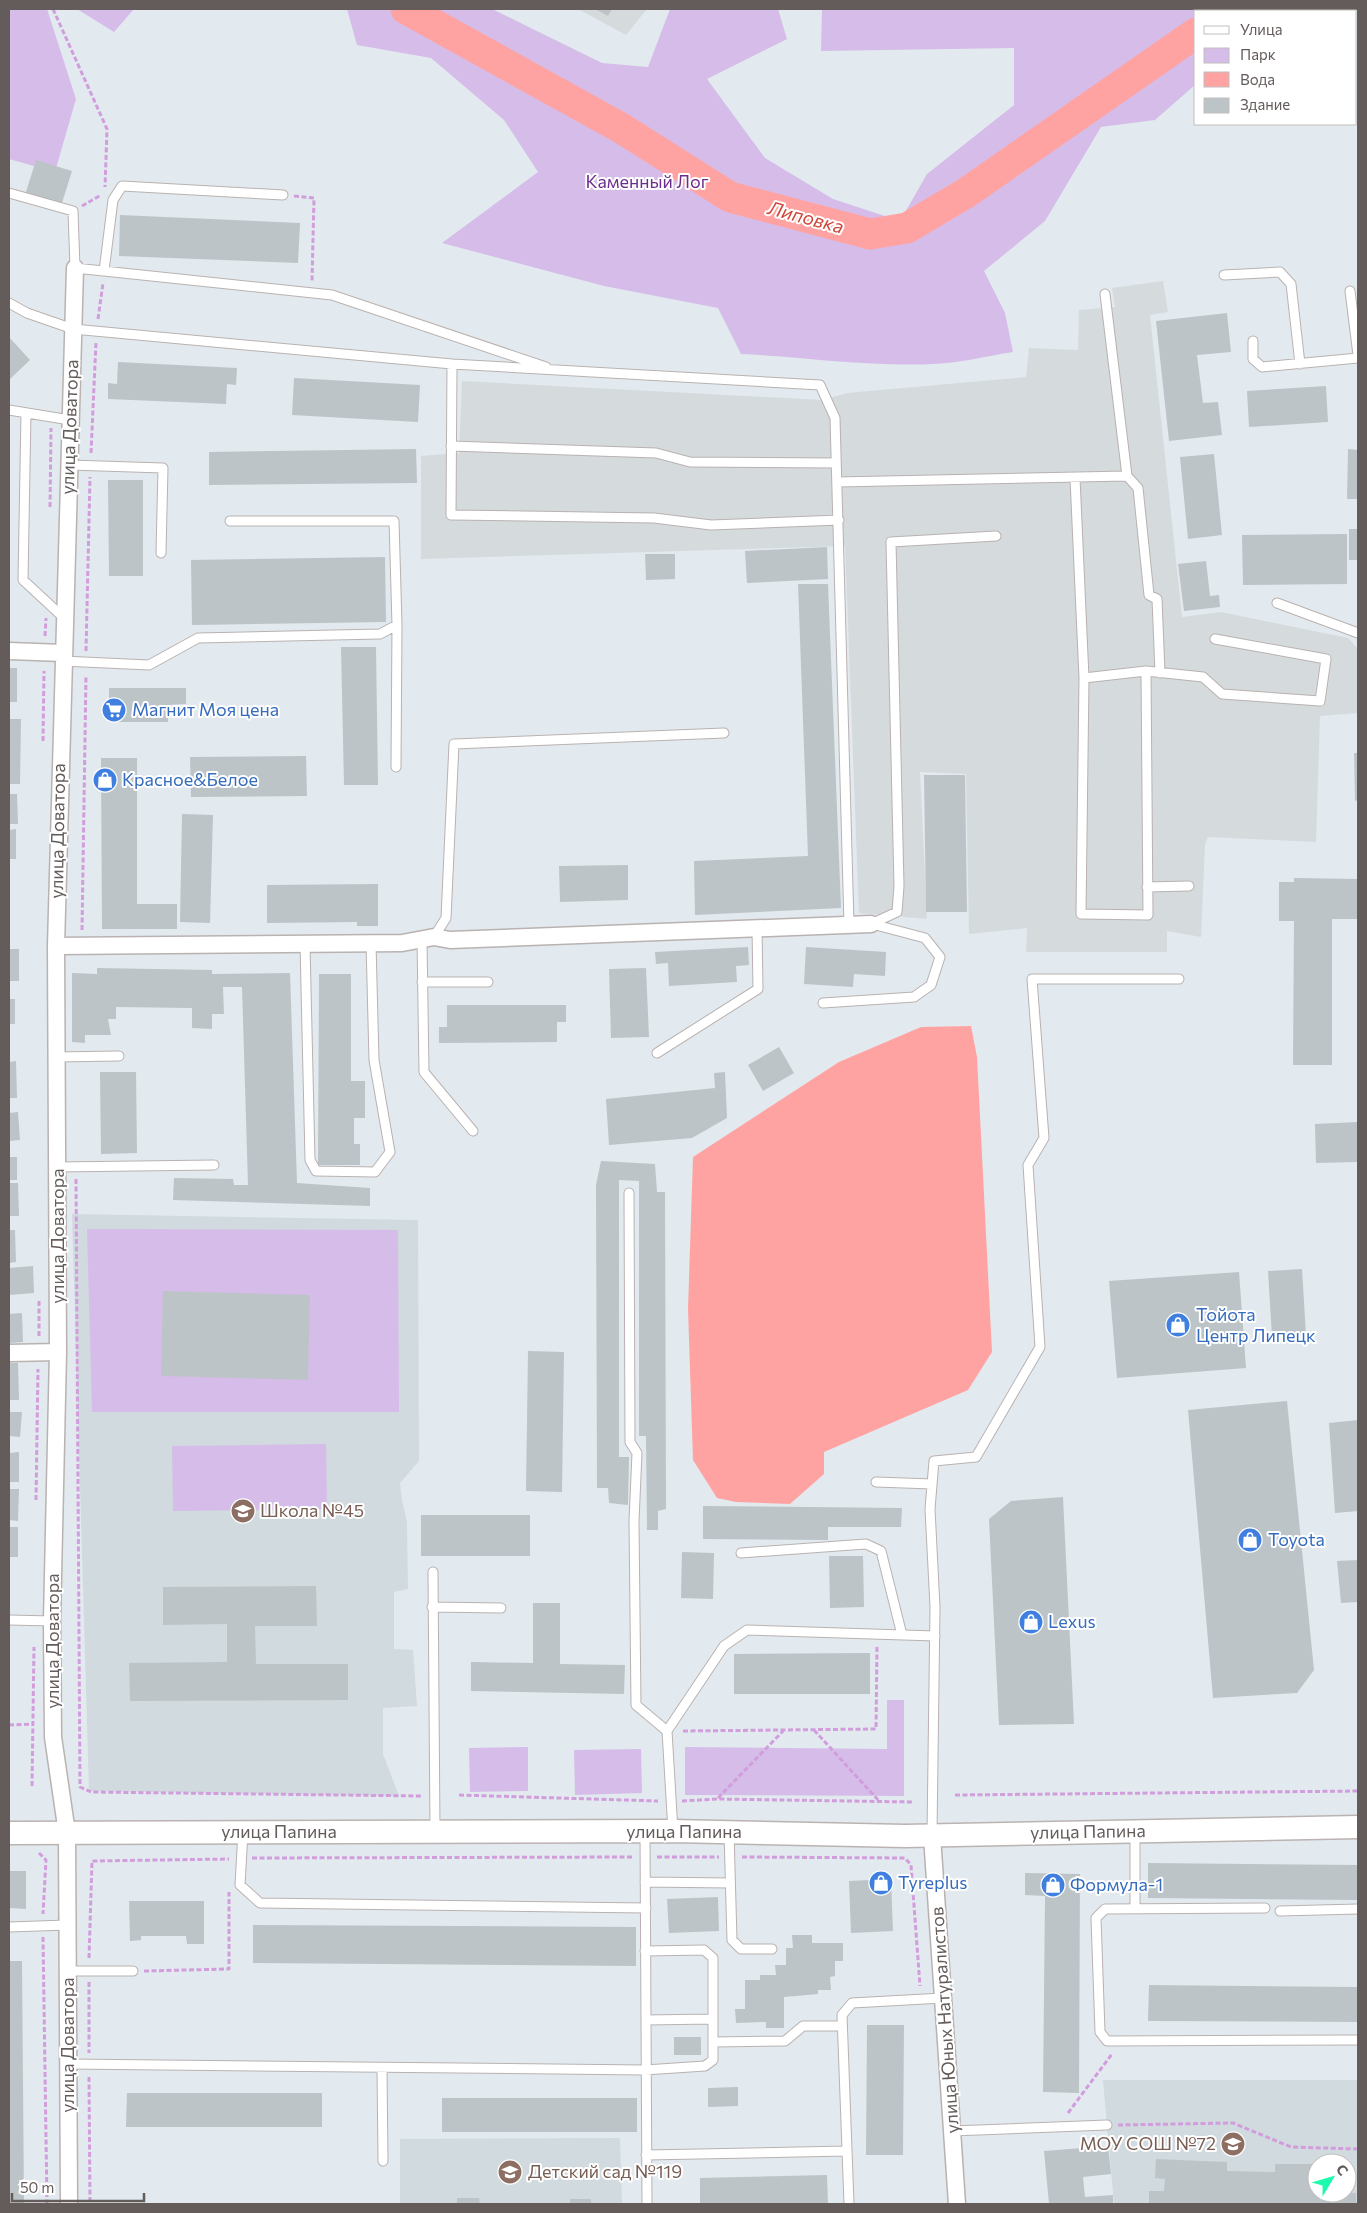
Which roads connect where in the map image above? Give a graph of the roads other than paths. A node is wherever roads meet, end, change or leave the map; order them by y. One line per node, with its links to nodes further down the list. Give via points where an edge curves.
1 (9, 193): 3 (lane, via 73,211)
2 (283, 195): 4 (lane, via 122,186 113,200)
3 (75, 268): 4 (lane); 9 (street, улица Доватора)
4 (104, 271): 14 (lane, via 332,295)
5 (1224, 275): 13 (lane, via 1280,272 1291,284)
6 (1350, 291): 11 (lane)
7 (1105, 294): 21 (lane)
8 (9, 303): 9 (lane)
9 (73, 330): 12 (lane); 17 (street, улица Доватора)
10 (1253, 341): 13 (lane, via 1253,359 1262,368)
11 (1358, 357): 13 (lane)
12 (452, 364): 14 (lane); 18 (lane)
13 (1300, 364)
14 (558, 370): 19 (lane, via 820,385 835,418)
15 (9, 410): 16 (lane)
16 (26, 413): 17 (lane); 29 (lane, via 23,580)
17 (70, 420): 20 (street, улица Доватора)
18 (451, 446): 19 (lane, via 656,452 690,462); 24 (lane, via 451,515 654,518 712,525)
19 (836, 462): 23 (lane)
20 (69, 464): 27 (lane, via 163,468); 29 (street, улица Доватора)
21 (1127, 476): 22 (lane); 36 (lane, via 1138,488 1149,595 1157,599)
22 (1075, 478): 23 (lane); 37 (lane)
23 (837, 482): 24 (lane)
24 (839, 520): 43 (lane)
25 (230, 521): 30 (lane, via 394,521)
26 (996, 536): 42 (lane, via 891,542 899,886 897,912)
27 (161, 553)
28 (1276, 603): 31 (lane)
29 (64, 618): 34 (street, улица Доватора)
30 (397, 625): 34 (lane, via 380,634 198,638 149,665); 39 (lane)
31 (1358, 633)
32 (1215, 639): 36 (lane, via 1326,659 1320,701 1222,694 1202,677)
33 (9, 651): 34 (street)
34 (63, 657): 48 (street, улица Доватора)
35 (1146, 671): 36 (lane); 37 (lane); 41 (lane)
36 (1160, 673)
37 (1084, 678): 41 (lane, via 1081,914 1148,915)
38 (724, 733): 45 (lane, via 454,744 446,918)
39 (396, 767)
40 (1189, 886): 41 (lane)
41 (1147, 887)
42 (871, 924): 43 (street); 52 (lane, via 925,938 940,957 931,985 914,997)
43 (849, 925): 44 (street)
44 (758, 928): 45 (street, via 450,940); 53 (lane, via 758,989)
45 (428, 938): 47 (street); 50 (lane)
46 (305, 944): 47 (street); 47 (lane, via 310,1160 316,1171 375,1172 390,1152 374,1060); 48 (street)
47 (371, 944)
48 (56, 946): 55 (street, улица Доватора)
49 (1179, 979): 63 (lane, via 1032,979 1044,1138 1028,1165 1040,1347 976,1457 934,1461)
50 (422, 982): 51 (lane); 56 (lane, via 424,1072)
51 (488, 982)
52 (822, 1003)
53 (657, 1053)
54 (119, 1056): 55 (lane)
55 (56, 1057): 58 (street, улица Доватора)
56 (473, 1131)
57 (214, 1165): 58 (lane)
58 (58, 1168): 60 (street, улица Доватора)
59 (629, 1193): 72 (lane, via 630,1442 637,1453 634,1521 636,1705)
60 (58, 1352): 61 (street); 69 (street, улица Доватора)
61 (9, 1353)
62 (876, 1482): 63 (lane)
63 (932, 1484): 71 (lane)
64 (741, 1553): 70 (lane, via 866,1544 881,1550)
65 (433, 1572): 66 (lane)
66 (432, 1607): 67 (lane); 76 (lane)
67 (502, 1608)
68 (9, 1620): 69 (lane)
69 (52, 1621): 81 (street, улица Доватора, via 53,1738)
70 (902, 1635): 71 (lane); 72 (lane, via 747,1630 724,1646)
71 (935, 1636): 82 (lane)
72 (667, 1731): 74 (lane)
73 (1358, 1827): 79 (street, улица Папина)
74 (672, 1831): 77 (street, улица Папина); 78 (street, улица Папина)
75 (242, 1832): 76 (street, улица Папина); 81 (street, улица Папина); 85 (lane, via 240,1885 260,1903)
76 (436, 1832): 77 (street, улица Папина)
77 (645, 1832): 83 (lane)
78 (729, 1832): 82 (street, улица Папина); 84 (lane)
79 (1134, 1832): 82 (street, улица Папина); 87 (lane)
80 (9, 1833): 81 (street, улица Папина)
81 (67, 1833): 90 (street, улица Доватора)
82 (932, 1836): 96 (street, улица Юных Натуралистов)
83 (645, 1882): 84 (lane); 85 (lane)
84 (730, 1883): 92 (lane, via 732,1940 741,1949)
85 (646, 1908): 93 (lane)
86 (1265, 1908): 87 (lane)
87 (1135, 1909): 100 (lane, via 1105,1910 1096,1918 1100,2032 1107,2041)
88 (1358, 1909): 89 (lane)
89 (1280, 1911)
90 (68, 1925): 91 (lane); 94 (street, улица Доватора)
91 (9, 1927)
92 (772, 1949)
93 (645, 1951): 97 (lane, via 704,1950 713,1958); 98 (lane)
94 (68, 1971): 95 (lane); 102 (street, улица Доватора)
95 (134, 1971)
96 (943, 1998): 99 (lane, via 852,2003 842,2015); 106 (street, улица Юных Натуралистов)
97 (713, 2019): 98 (lane); 101 (lane)
98 (646, 2020): 104 (lane)
99 (842, 2026): 101 (lane, via 803,2026 785,2041); 107 (lane)
100 (1358, 2040)
101 (714, 2042): 104 (lane, via 713,2060 705,2066)
102 (68, 2064): 103 (lane); 110 (street, улица Доватора)
103 (382, 2068): 104 (lane); 109 (lane)
104 (645, 2070): 108 (lane)
105 (1107, 2125): 106 (lane)
106 (952, 2131): 113 (street, улица Юных Натуралистов)
107 (847, 2150): 108 (lane); 112 (lane)
108 (646, 2156): 111 (lane)
109 (383, 2161)
110 (69, 2204)
111 (646, 2204)
112 (849, 2204)
113 (957, 2204)

